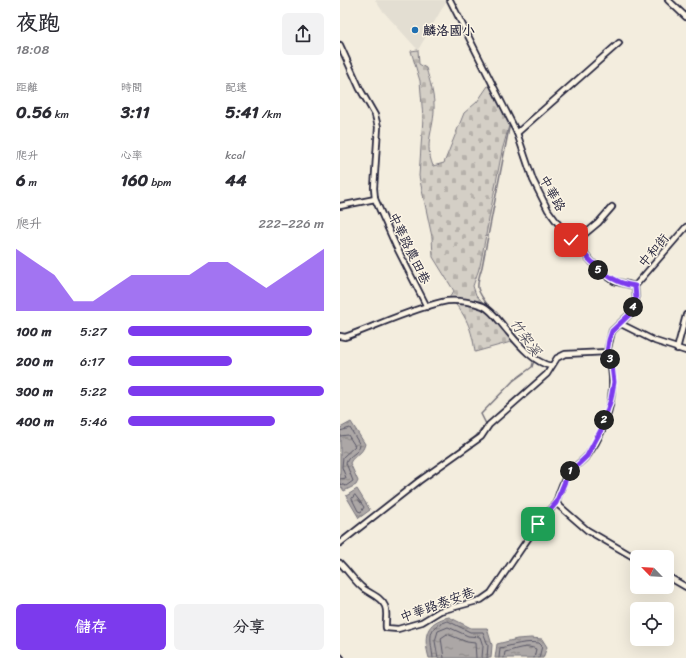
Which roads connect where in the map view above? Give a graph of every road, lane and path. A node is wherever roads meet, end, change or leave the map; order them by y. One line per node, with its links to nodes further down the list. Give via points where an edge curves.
1 (450, 0): 6 (street, 中華路)
2 (668, 0): 3 (street)
3 (686, 17)
4 (620, 43): 6 (street)
5 (340, 45): 7 (street, 中華路農田巷, via 375,115 378,127)
6 (517, 133): 11 (street, 中華路, via 539,194)
7 (375, 199): 8 (street); 13 (street, 中華路農田巷)
8 (340, 206)
9 (612, 207): 11 (street)
10 (686, 227): 12 (street, 中和街)
11 (574, 243): 12 (street, 中華路, via 606,276 614,281)
12 (635, 286): 15 (street, via 636,299 630,314)
13 (427, 307): 16 (street, via 345,337); 20 (street, via 447,301 482,306 490,310 516,341 541,362)
14 (686, 316): 17 (street)
15 (621, 324): 17 (street); 19 (street, 中華路泰安巷, via 612,331)
16 (340, 336)
17 (677, 349): 18 (street)
18 (686, 351)
19 (607, 352): 20 (street, via 565,354 557,358); 21 (street, 中華路泰安巷, via 614,382 605,417 595,444 587,456 568,474)
20 (551, 366): 22 (street, via 547,374 489,425 481,437 419,481)
21 (556, 503): 23 (street, via 587,530); 24 (street, 中華路泰安巷, via 538,524 491,593 481,600 440,611 422,622 398,629 386,628 384,604 364,589)
22 (340, 543)
23 (630, 555)
24 (340, 563)
25 (674, 580): 26 (street)
26 (686, 587)

